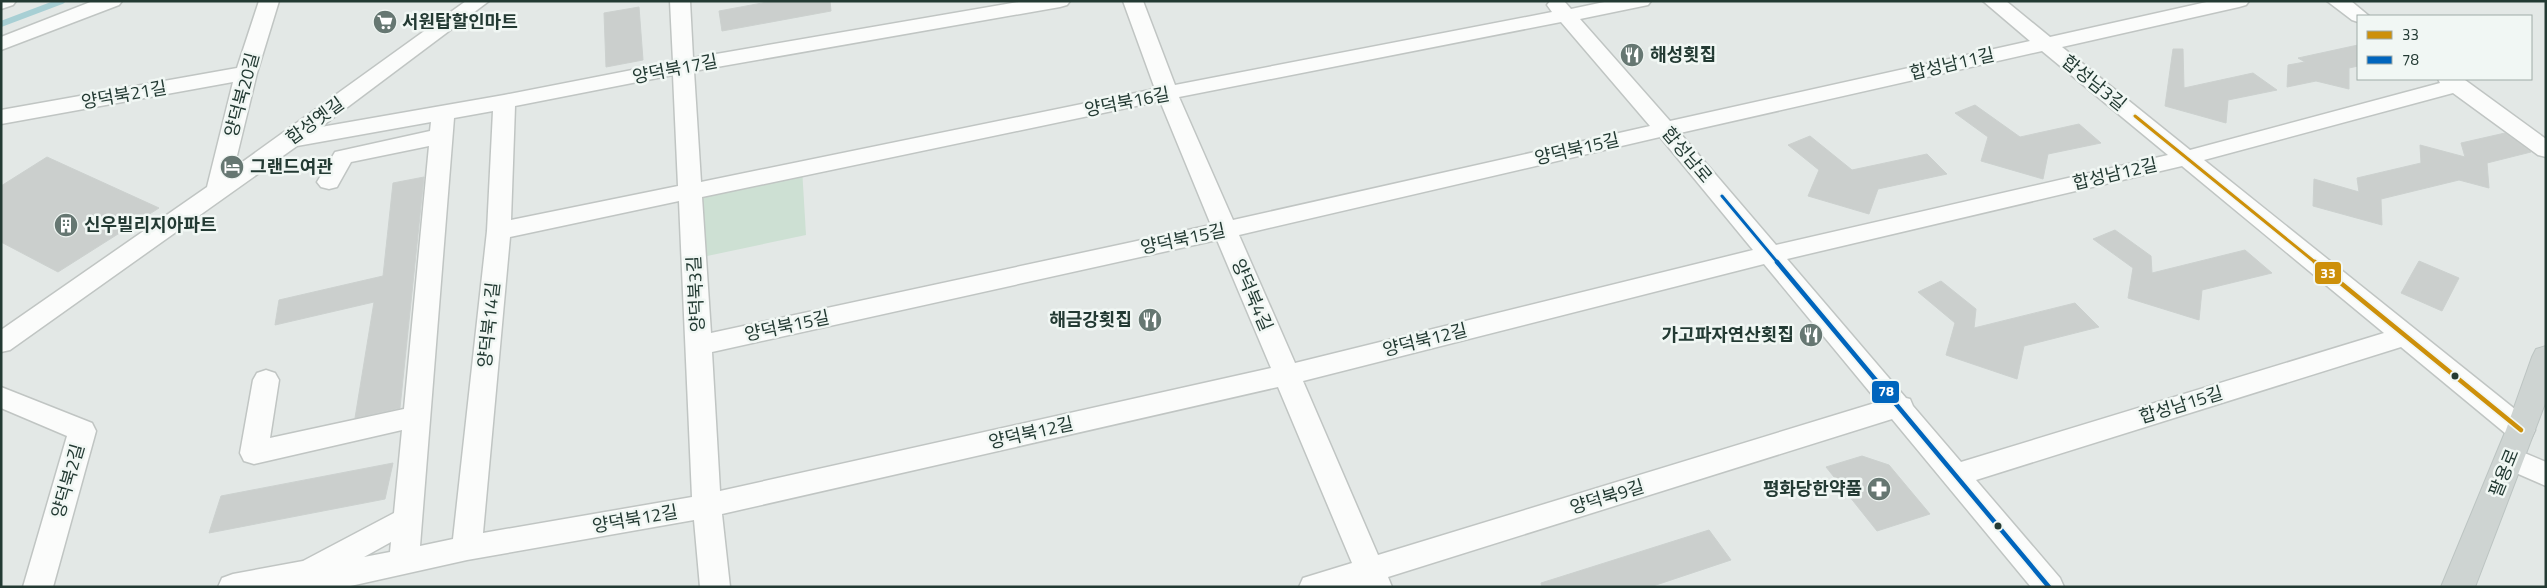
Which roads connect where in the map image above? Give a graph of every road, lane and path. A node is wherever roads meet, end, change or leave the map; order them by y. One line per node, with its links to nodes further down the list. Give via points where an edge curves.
1 (6, 1): 12 (street)
2 (112, 1): 15 (street)
3 (270, 1): 18 (street, 양덕북20길)
4 (480, 1): 25 (street, 합성옛길)
5 (680, 1): 17 (street, 양덕북3길)
6 (1060, 1): 17 (street, 양덕북17길)
7 (1133, 1): 20 (street, 양덕북4길)
8 (1641, 1): 13 (street, 양덕북16길)
9 (1993, 1): 16 (street, 합성남3길)
10 (2239, 1): 16 (street, 합성남11길)
11 (2338, 1): 14 (street)
12 (1, 3)
13 (1560, 9): 20 (street, 양덕북16길); 24 (street, 합성남로)
14 (2358, 15)
15 (1, 44)
16 (2045, 44): 24 (street, 합성남11길); 27 (street, 합성남3길)
17 (685, 66): 21 (street, 양덕북17길); 30 (street, 양덕북3길)
18 (246, 73): 22 (street, 양덕북21길); 29 (street, 양덕북20길)
19 (2452, 82): 26 (street); 27 (street, 합성남12길)
20 (1167, 94): 30 (street, 양덕북16길); 31 (street, 양덕북4길)
21 (504, 102): 23 (street, 양덕북17길); 32 (street, 양덕북14길)
22 (1, 117)
23 (442, 124): 25 (street, 양덕북17길); 28 (street, via 343,157); 42 (street)
24 (1665, 128): 31 (street, 양덕북15길); 33 (street, 합성남로)
25 (290, 140): 29 (street, 합성옛길)
26 (2546, 150)
27 (2186, 158): 33 (street, 합성남12길); 34 (street, 합성남3길)
28 (329, 182)
29 (218, 189): 35 (street, 합성옛길)
30 (690, 191): 32 (street, 양덕북16길); 36 (street, 양덕북3길)
31 (1225, 230): 36 (street, 양덕북15길); 38 (street, 양덕북4길)
32 (499, 231): 49 (street, 양덕북14길)
33 (1771, 254): 38 (street, 양덕북12길); 41 (street, 합성남로)
34 (2405, 336): 43 (street, 합성남3길); 45 (street, 합성남15길)
35 (1, 343)
36 (699, 345): 47 (street, 양덕북3길)
37 (2546, 357): 43 (main road, 팔용로)
38 (1286, 375): 47 (street, 양덕북12길); 51 (street, 양덕북4길)
39 (266, 380): 42 (street, via 254,453)
40 (1, 398): 52 (street, 양덕북2길, via 82,431)
41 (1900, 406): 45 (street, 합성남로); 51 (street, 양덕북9길)
42 (416, 417): 48 (street)
43 (2521, 430): 44 (main road, 팔용로)
44 (2510, 458): 46 (street); 58 (main road, 팔용로)
45 (1956, 474): 57 (street, 합성남로)
46 (2546, 475)
47 (707, 506): 49 (street, 양덕북12길); 55 (street, 양덕북3길)
48 (406, 520): 50 (street); 53 (street, via 309,573)
49 (467, 548): 50 (street, 양덕북12길)
50 (404, 561): 54 (street, 양덕북12길)
51 (1372, 579): 56 (street, 양덕북9길)
52 (38, 587)
53 (233, 587)
54 (285, 587)
55 (715, 587)
56 (1314, 587)
57 (2049, 587)
58 (2458, 587)

